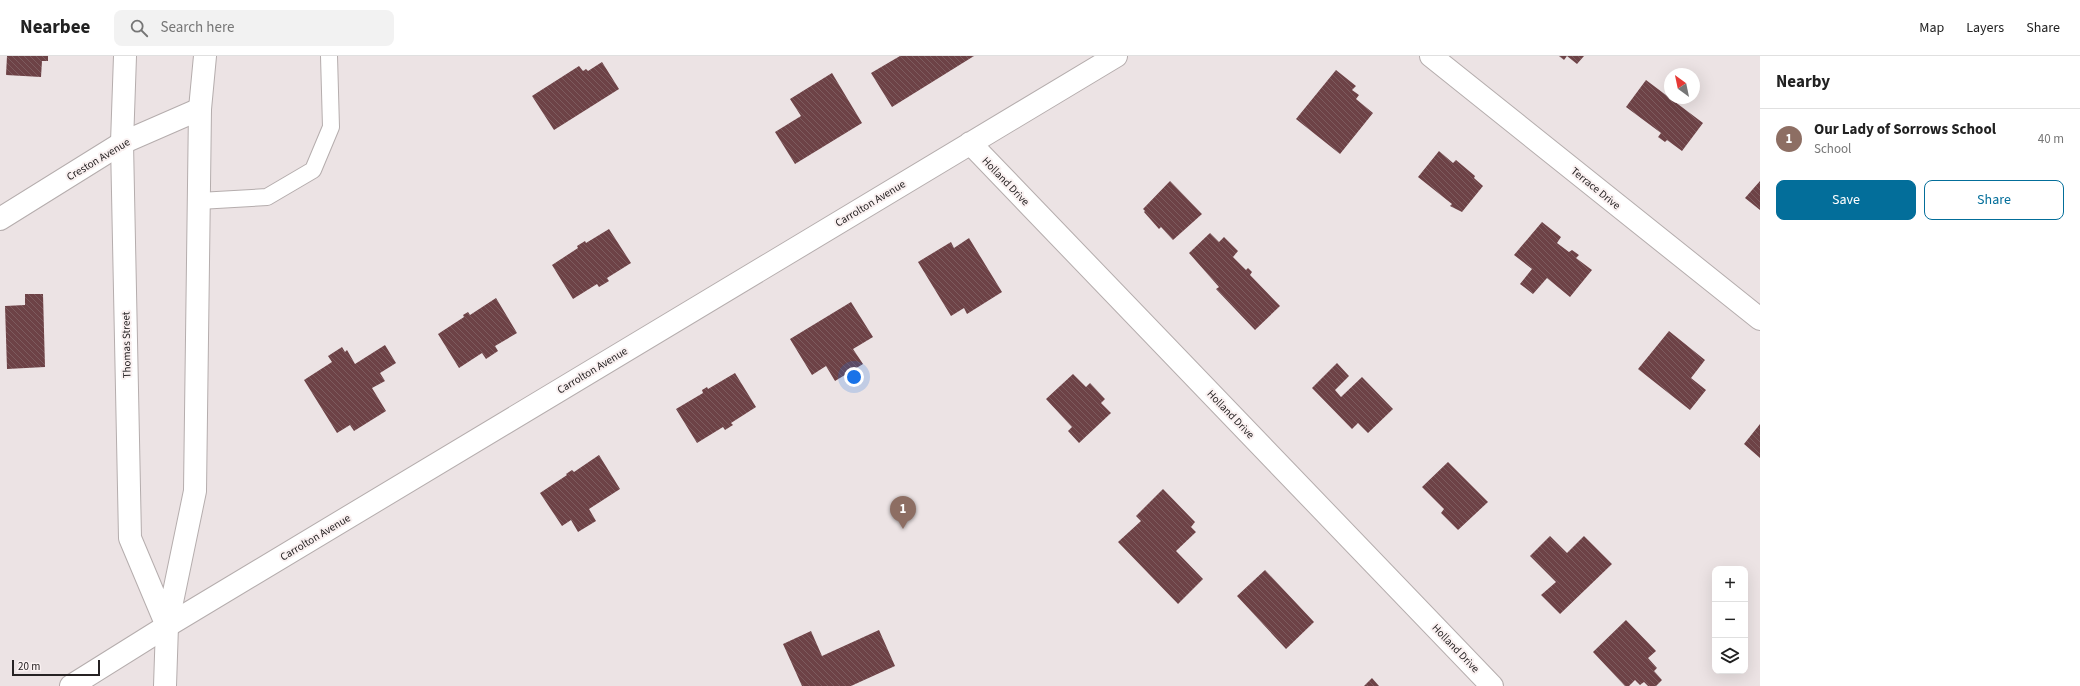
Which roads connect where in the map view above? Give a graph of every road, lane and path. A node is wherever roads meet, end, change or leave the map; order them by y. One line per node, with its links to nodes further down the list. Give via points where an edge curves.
1 (125, 56): 7 (main road, Thomas Street)
2 (205, 56): 6 (main road, Thomas Street)
3 (330, 56): 9 (lane, via 331,127 313,170 268,198)
4 (1116, 56): 8 (main road, Carrolton Avenue)
5 (1431, 56): 11 (main road, Terrace Drive)
6 (200, 109): 7 (main road, Creston Avenue); 9 (main road, Thomas Street)
7 (122, 143): 10 (main road, Creston Avenue); 12 (main road, Thomas Street, via 130,538)
8 (970, 143): 12 (main road, Carrolton Avenue); 15 (main road, Holland Drive)
9 (199, 201): 12 (main road, Thomas Street, via 195,491)
10 (0, 219)
11 (1760, 319)
12 (166, 626): 13 (main road, Carrolton Avenue); 14 (main road, Thomas Street)
13 (71, 686)
14 (165, 686)
15 (1492, 686)

